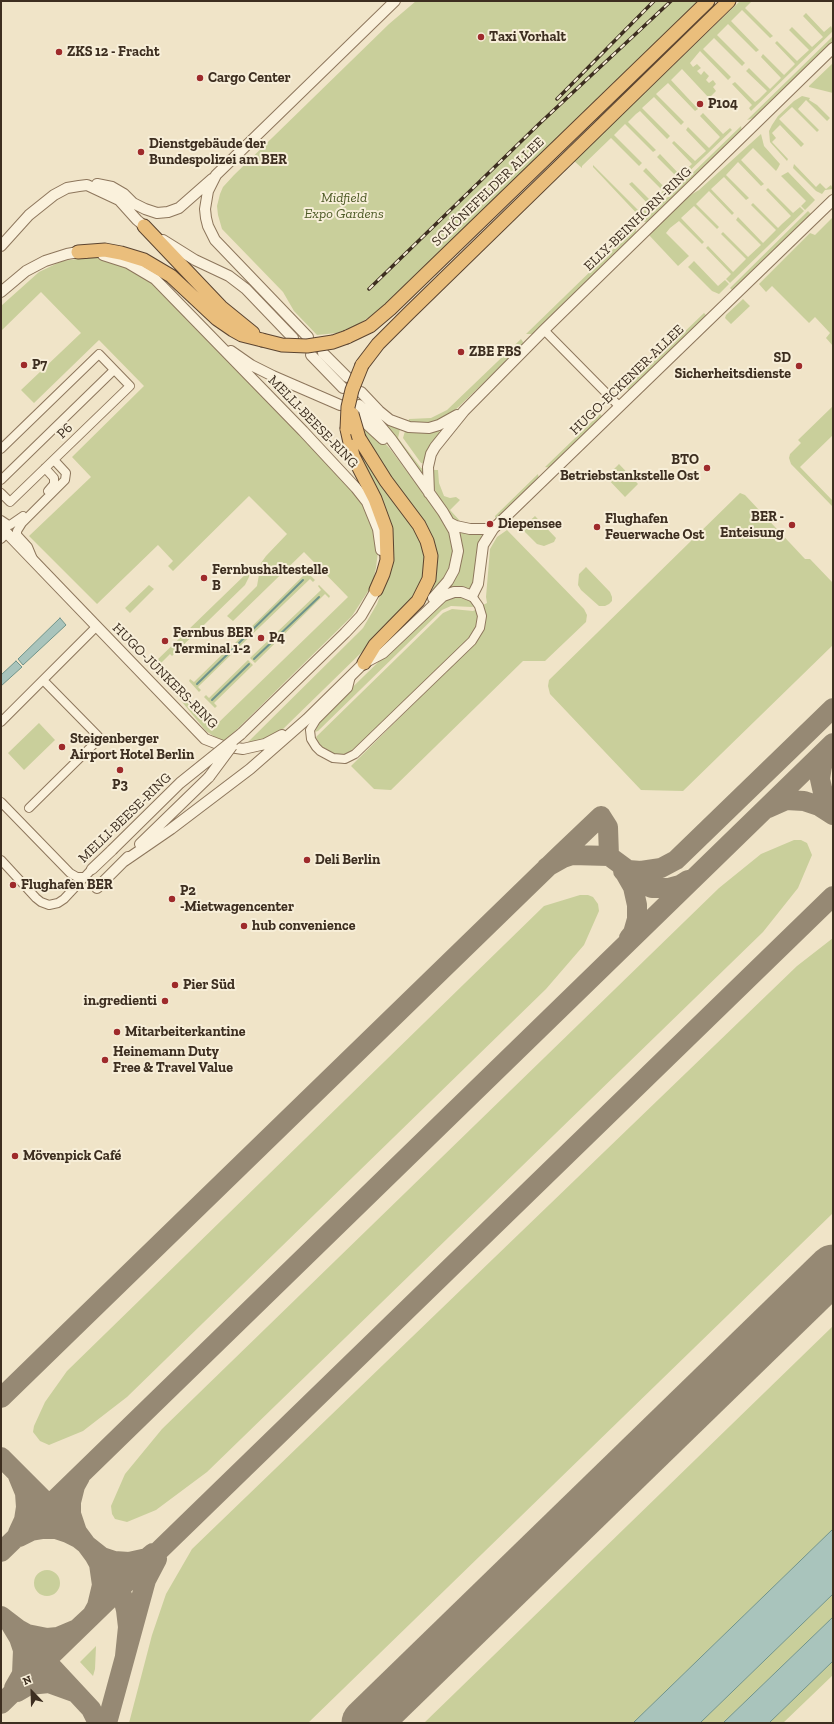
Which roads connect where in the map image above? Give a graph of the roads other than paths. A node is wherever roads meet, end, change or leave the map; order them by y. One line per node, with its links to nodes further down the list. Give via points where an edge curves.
1 (395, 1): 5 (street)
2 (708, 1): 16 (highway, SCHÖNEFELDER ALLEE, bridge, via 390,310 370,326 347,337 320,345 282,345)
3 (728, 1): 21 (highway, bridge, via 378,344 362,365 354,382)
4 (833, 48): 12 (street, ELLY-BEINHORN-RING)
5 (216, 175): 6 (street, via 187,202 168,212 144,209 112,188 100,184); 14 (street, via 208,192 205,209 211,233 226,254)
6 (87, 185): 8 (street, via 119,200); 9 (street, via 67,188 54,195 29,215)
7 (833, 200): 22 (street, HUGO-ECKENER-ALLEE)
8 (144, 226): 15 (street, via 182,253 229,276 246,289); 16 (highway, via 221,307)
9 (1, 246)
10 (78, 252): 11 (street, MELLI-BEESE-RING, via 36,265); 13 (street, MELLI-BEESE-RING, via 112,258 142,271 162,286); 16 (highway, SCHÖNEFELDER ALLEE, via 105,250 127,254 151,264 170,276 217,319 233,330)
11 (1, 292)
12 (544, 330): 22 (street); 23 (street, ELLY-BEINHORN-RING)
13 (207, 332): 21 (street, via 251,365 273,376); 37 (street, MELLI-BEESE-RING, via 303,431 367,502 378,529 381,545)
14 (308, 337)
15 (293, 338)
16 (262, 340)
17 (323, 353): 20 (street)
18 (311, 355): 21 (street, HUGO-JUNKERS-RING)
19 (114, 370): 25 (street, P6, via 99,354); 26 (street, P6, via 130,386); 28 (street, P6)
20 (346, 377)
21 (351, 398): 23 (street, ELLY-BEINHORN-RING, via 379,411 390,420 409,427 429,428); 29 (street, HUGO-JUNKERS-RING, via 377,422); 37 (highway, bridge, via 347,429 353,456 375,499 386,529 387,560); 40 (highway, bridge, via 359,438 386,481 419,525 431,556 429,579 418,601 375,645)
22 (619, 406): 34 (street, HUGO-ECKENER-ALLEE)
23 (464, 412): 31 (street, ELLY-BEINHORN-RING, via 434,446 428,467)
24 (359, 417): 29 (street, via 384,440)
25 (1, 449)
26 (54, 460): 27 (street, P6); 36 (street, via 66,473 65,480 16,531 28,547)
27 (45, 468): 30 (street, P6, via 10,502); 32 (street, via 54,478 52,487 14,523 7,524)
28 (1, 480)
29 (420, 481): 31 (street, HUGO-JUNKERS-RING)
30 (1, 493)
31 (429, 493): 33 (street, HUGO-JUNKERS-RING)
32 (1, 520)
33 (450, 523): 34 (street, via 470,529); 40 (street, HUGO-JUNKERS-RING, via 458,551 454,570 448,581)
34 (493, 529): 38 (street, HUGO-ECKENER-ALLEE, via 483,545 478,584)
35 (3, 533): 36 (street, HUGO-JUNKERS-RING)
36 (33, 561): 39 (street, HUGO-JUNKERS-RING)
37 (376, 590): 44 (street, MELLI-BEESE-RING, via 361,616)
38 (472, 596): 40 (street, via 454,592 443,596 383,653); 41 (street, HUGO-JUNKERS-RING, via 482,616 480,628 472,641 355,754 345,759 332,758 316,747 310,738 310,730 316,720 348,688)
39 (96, 626): 41 (street, HUGO-JUNKERS-RING, via 205,739 223,746 243,749 258,747 274,740 286,733 339,680); 42 (street)
40 (364, 663): 41 (street, HUGO-JUNKERS-RING)
41 (351, 675): 48 (street, HUGO-JUNKERS-RING, via 307,719 250,769)
42 (43, 680): 43 (street); 46 (street, via 97,738)
43 (1, 722)
44 (241, 734): 48 (street, MELLI-BEESE-RING, bridge, via 209,777); 49 (street, MELLI-BEESE-RING, bridge, via 180,783)
45 (1, 802): 50 (street, MELLI-BEESE-RING, via 70,873)
46 (29, 808)
47 (1, 860): 50 (street, MELLI-BEESE-RING, via 44,904 62,901)
48 (123, 862): 51 (street, MELLI-BEESE-RING)
49 (92, 869): 50 (street, MELLI-BEESE-RING)
50 (85, 876)
51 (97, 888)

